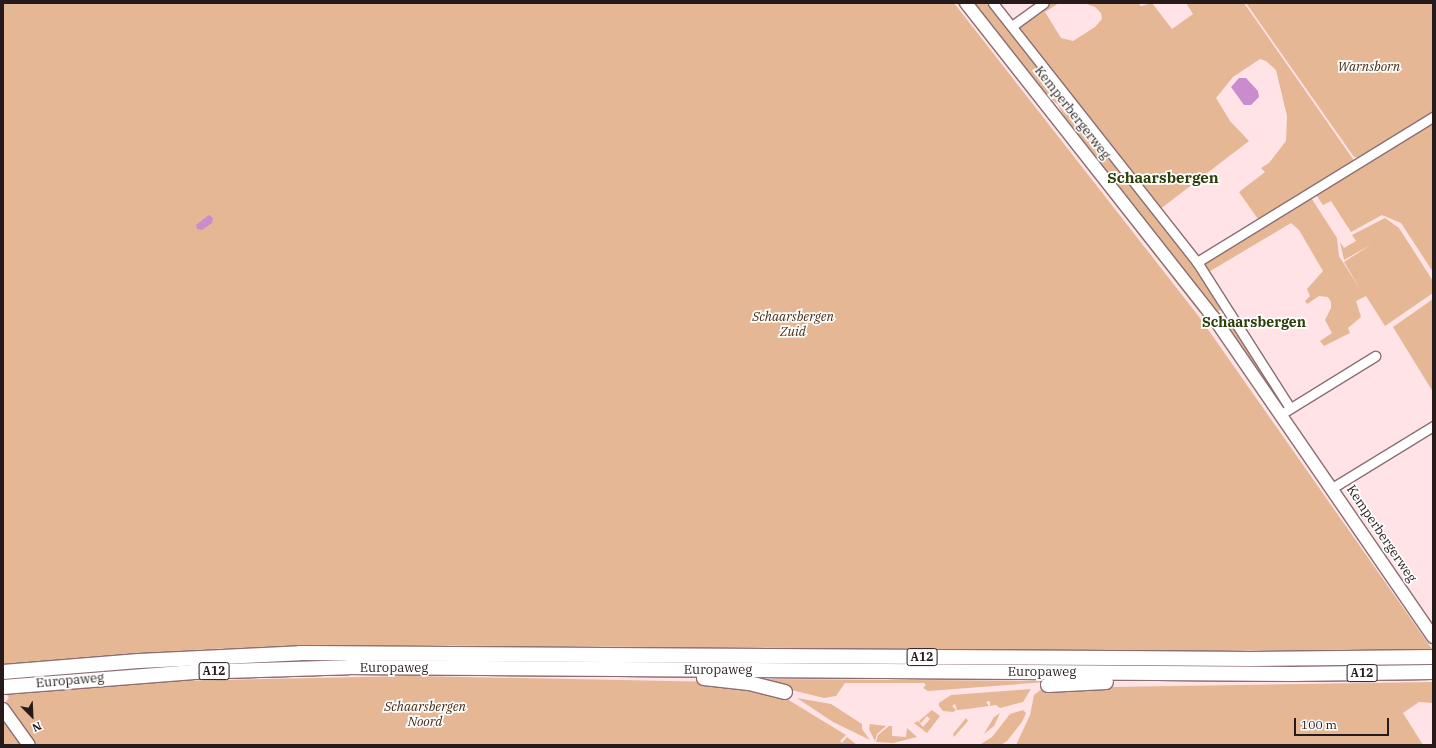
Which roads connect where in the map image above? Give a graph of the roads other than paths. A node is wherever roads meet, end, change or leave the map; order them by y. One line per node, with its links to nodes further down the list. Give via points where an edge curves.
1 (966, 3): 8 (main road, Kemperbergerweg)
2 (992, 3): 4 (street, Kemperbergerweg)
3 (1044, 3): 4 (street)
4 (1012, 26): 6 (street, Kemperbergerweg)
5 (1433, 117): 6 (street)
6 (1197, 262): 7 (street, Kemperbergerweg)
7 (1227, 309): 8 (street); 10 (street, Kemperbergerweg)
8 (1214, 318): 10 (main road, Kemperbergerweg)
9 (1375, 356): 10 (street)
10 (1286, 411): 12 (main road, Kemperbergerweg)
11 (1433, 426): 12 (street, Kemperbergerweg)
12 (1332, 488): 13 (main road, Kemperbergerweg)
13 (1433, 637)
14 (1432, 657): 16 (highway, Europaweg / A12, via 1251,659 300,653 139,661)
15 (544, 669): 18 (highway, Europaweg / A12); 20 (highway, Europaweg / A12, via 274,669 99,678); 21 (highway, A12, via 605,675 712,679 748,683)
16 (3, 672)
17 (1433, 672): 18 (highway, Europaweg / A12)
18 (1292, 674): 19 (highway, A12, via 1225,681)
19 (1048, 685)
20 (5, 687)
21 (785, 692)
22 (3, 709): 23 (main road)
23 (28, 745)

